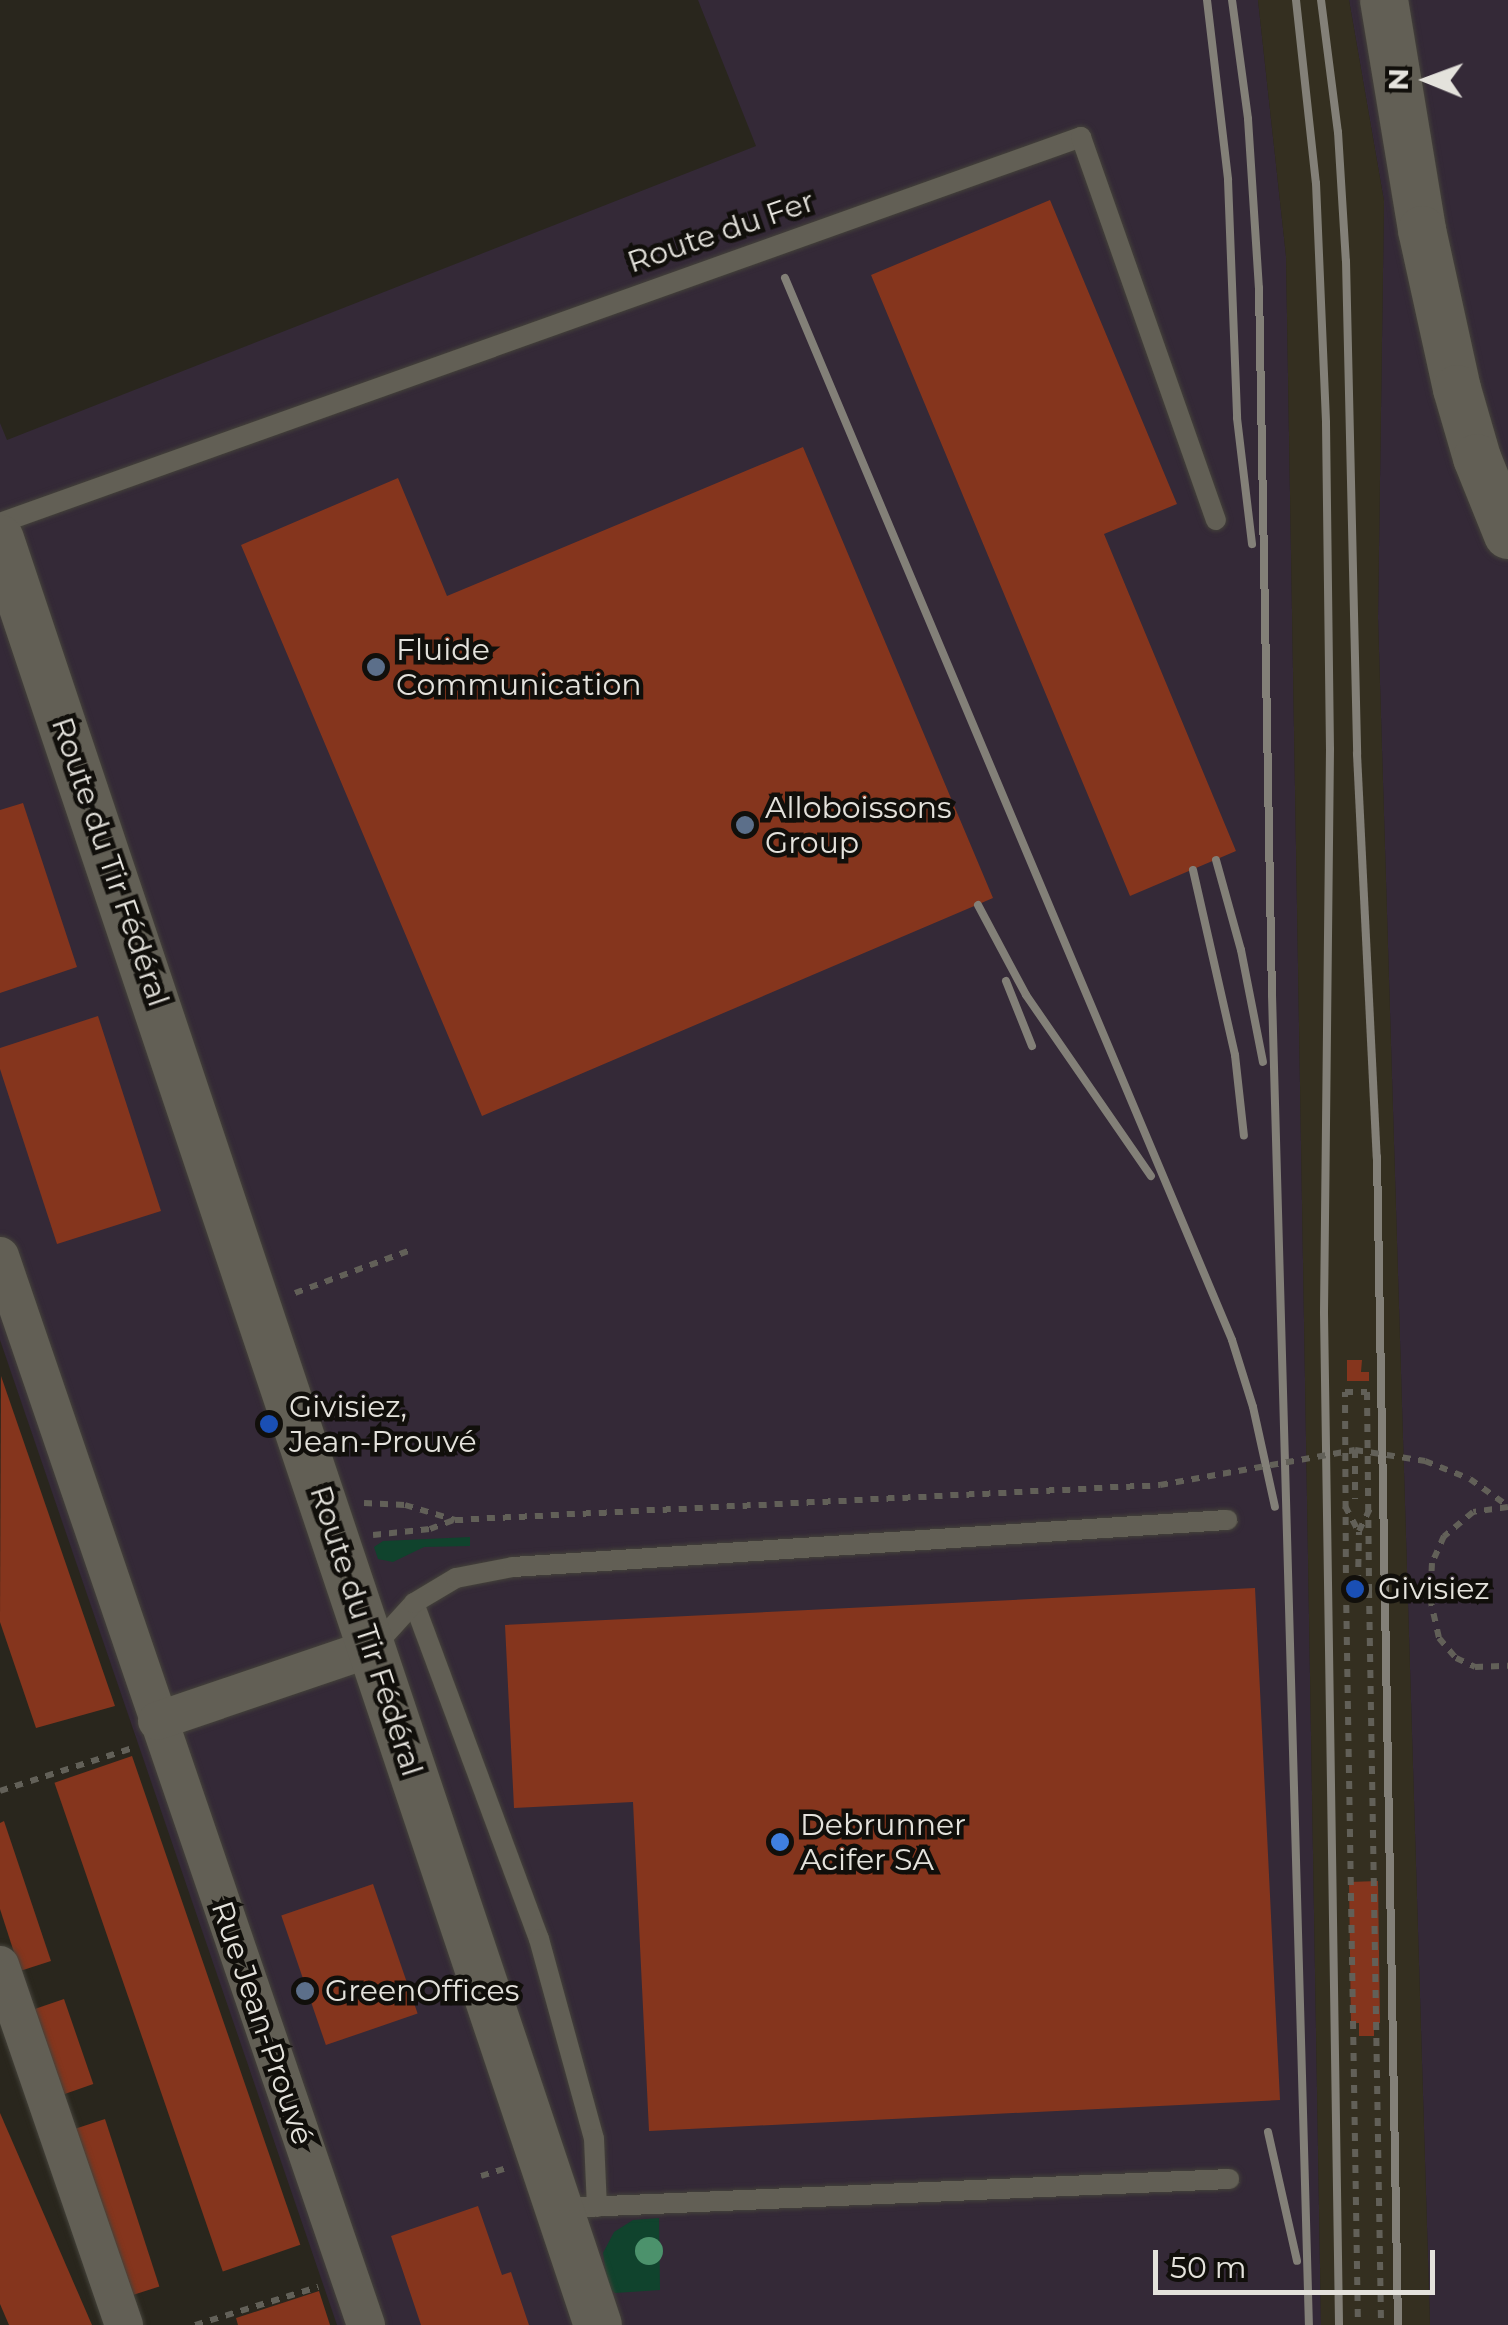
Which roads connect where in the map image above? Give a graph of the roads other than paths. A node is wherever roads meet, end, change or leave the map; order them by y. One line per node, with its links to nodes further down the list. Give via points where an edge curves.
1 (1384, 0): 4 (street, via 1422,230 1457,389)
2 (1216, 520): 3 (lane, Route du Fer, via 1081,137)
3 (0, 523)
4 (1508, 535)
5 (0, 539): 9 (street, Route du Tir Fédéral)
6 (0, 1256): 10 (street, Rue Jean-Prouvé)
7 (1227, 1520): 8 (lane, via 513,1567 456,1578)
8 (414, 1603): 9 (lane); 13 (lane, via 539,1938 594,2138)
9 (374, 1647): 10 (street); 13 (street, Route du Tir Fédéral)
10 (150, 1733): 15 (street, Rue Jean-Prouvé)
11 (0, 1964): 14 (street)
12 (1229, 2179): 13 (lane)
13 (577, 2208): 16 (street, Route du Tir Fédéral)
14 (124, 2325)
15 (366, 2325)
16 (598, 2325)

